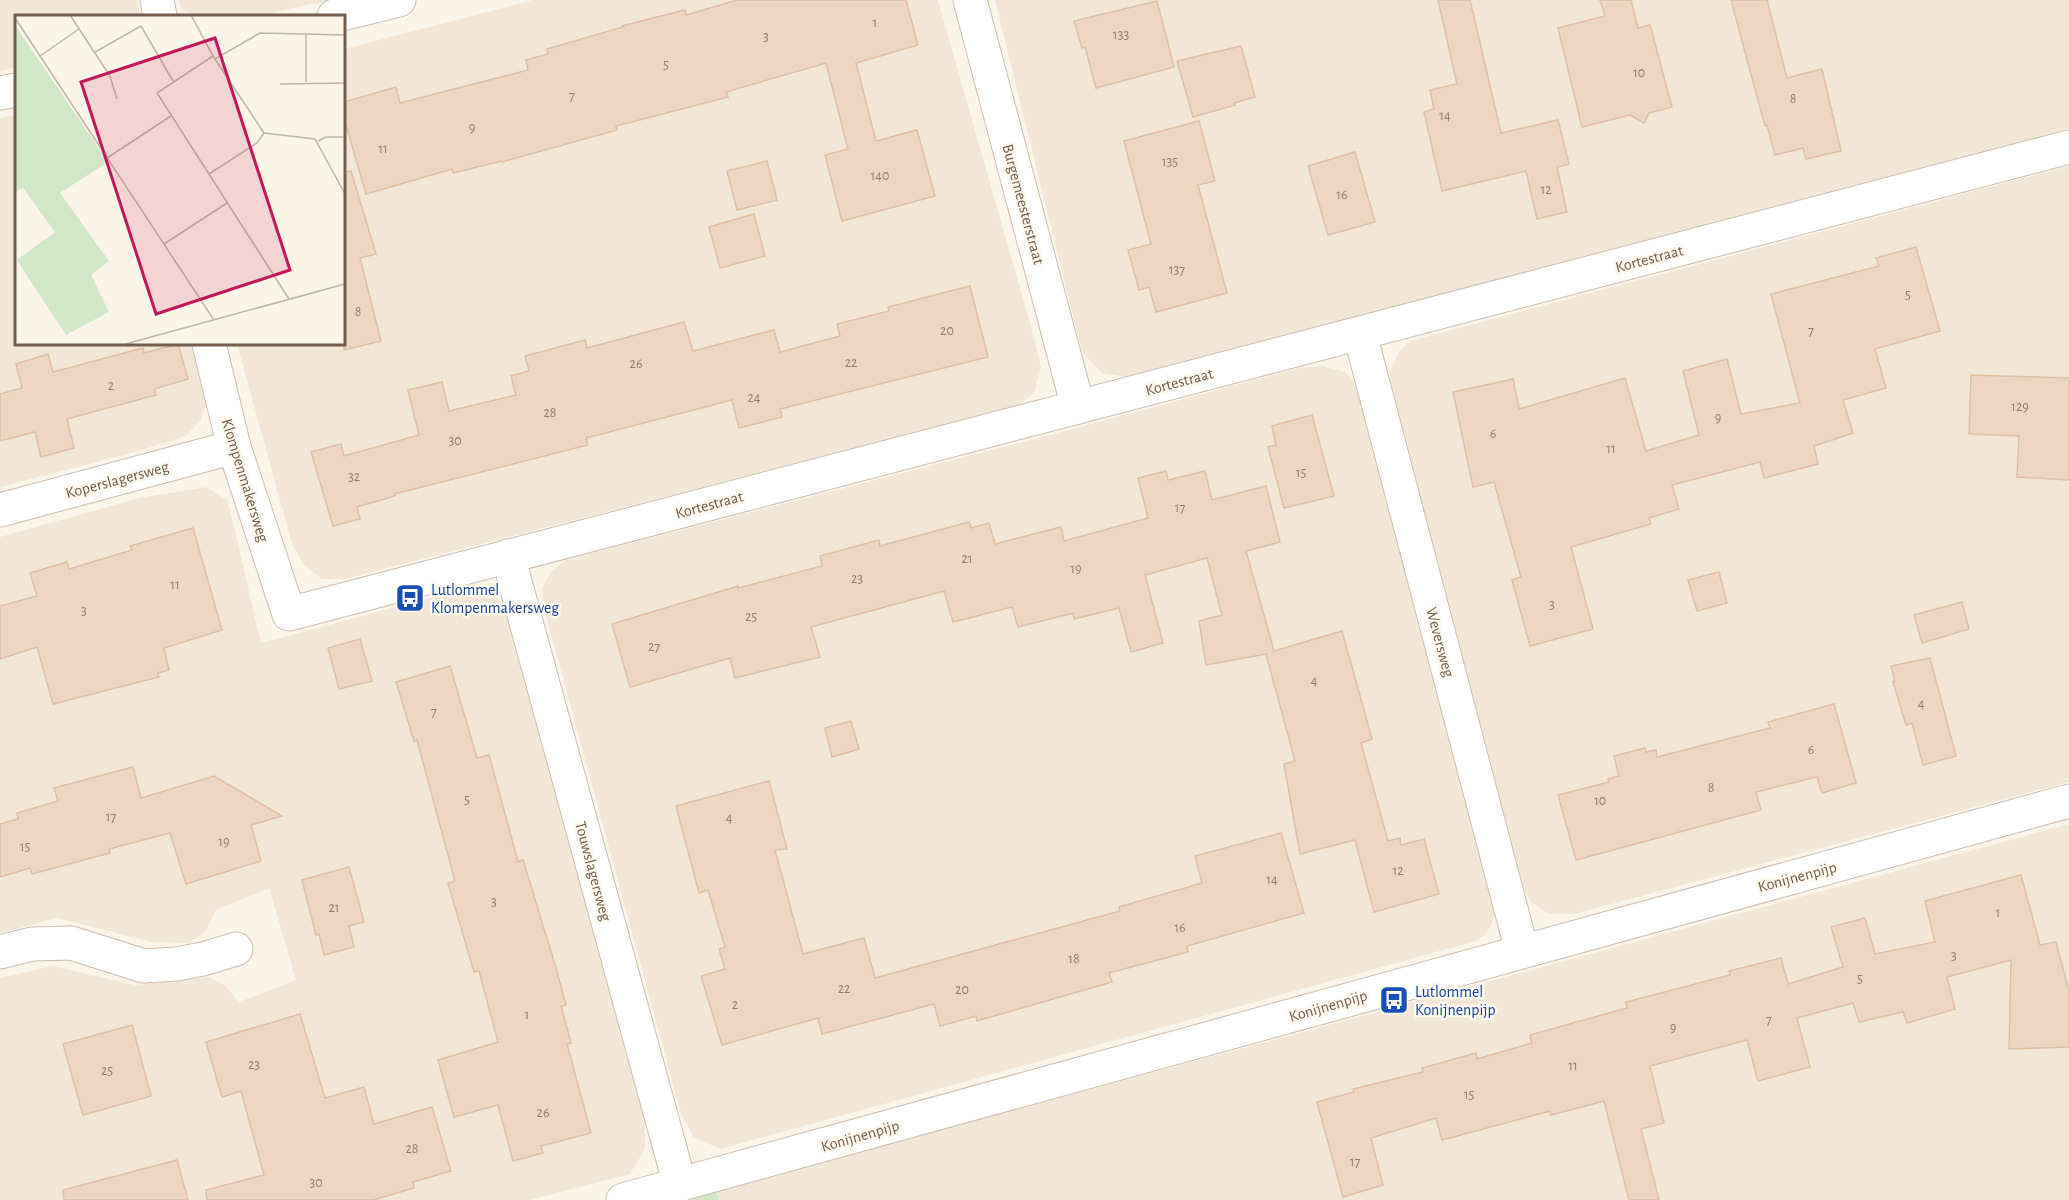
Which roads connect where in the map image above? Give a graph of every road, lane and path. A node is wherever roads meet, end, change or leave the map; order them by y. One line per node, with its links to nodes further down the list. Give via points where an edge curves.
1 (157, 0): 4 (street)
2 (399, 0): 5 (street)
3 (970, 0): 11 (street, Burgemeesterstraat)
4 (160, 15)
5 (338, 15)
6 (15, 90): 7 (street)
7 (0, 93)
8 (2069, 147): 9 (street, Kortestraat)
9 (1360, 334): 11 (street, Kortestraat); 18 (street, Weversweg)
10 (209, 345): 12 (street, Klompenmakersweg)
11 (1078, 407): 14 (street, Kortestraat)
12 (234, 447): 13 (street, Koperslagersweg); 15 (street, Klompenmakersweg)
13 (0, 510)
14 (508, 556): 15 (street, Kortestraat); 20 (street, Touwslagersweg)
15 (289, 614)
16 (2069, 801): 18 (street, Konijnenpijp)
17 (236, 948): 19 (street, via 203,959 144,966 71,943 32,944)
18 (1522, 951): 20 (street, Konijnenpijp)
19 (0, 952)
20 (680, 1185): 21 (street, Konijnenpijp)
21 (623, 1200)

